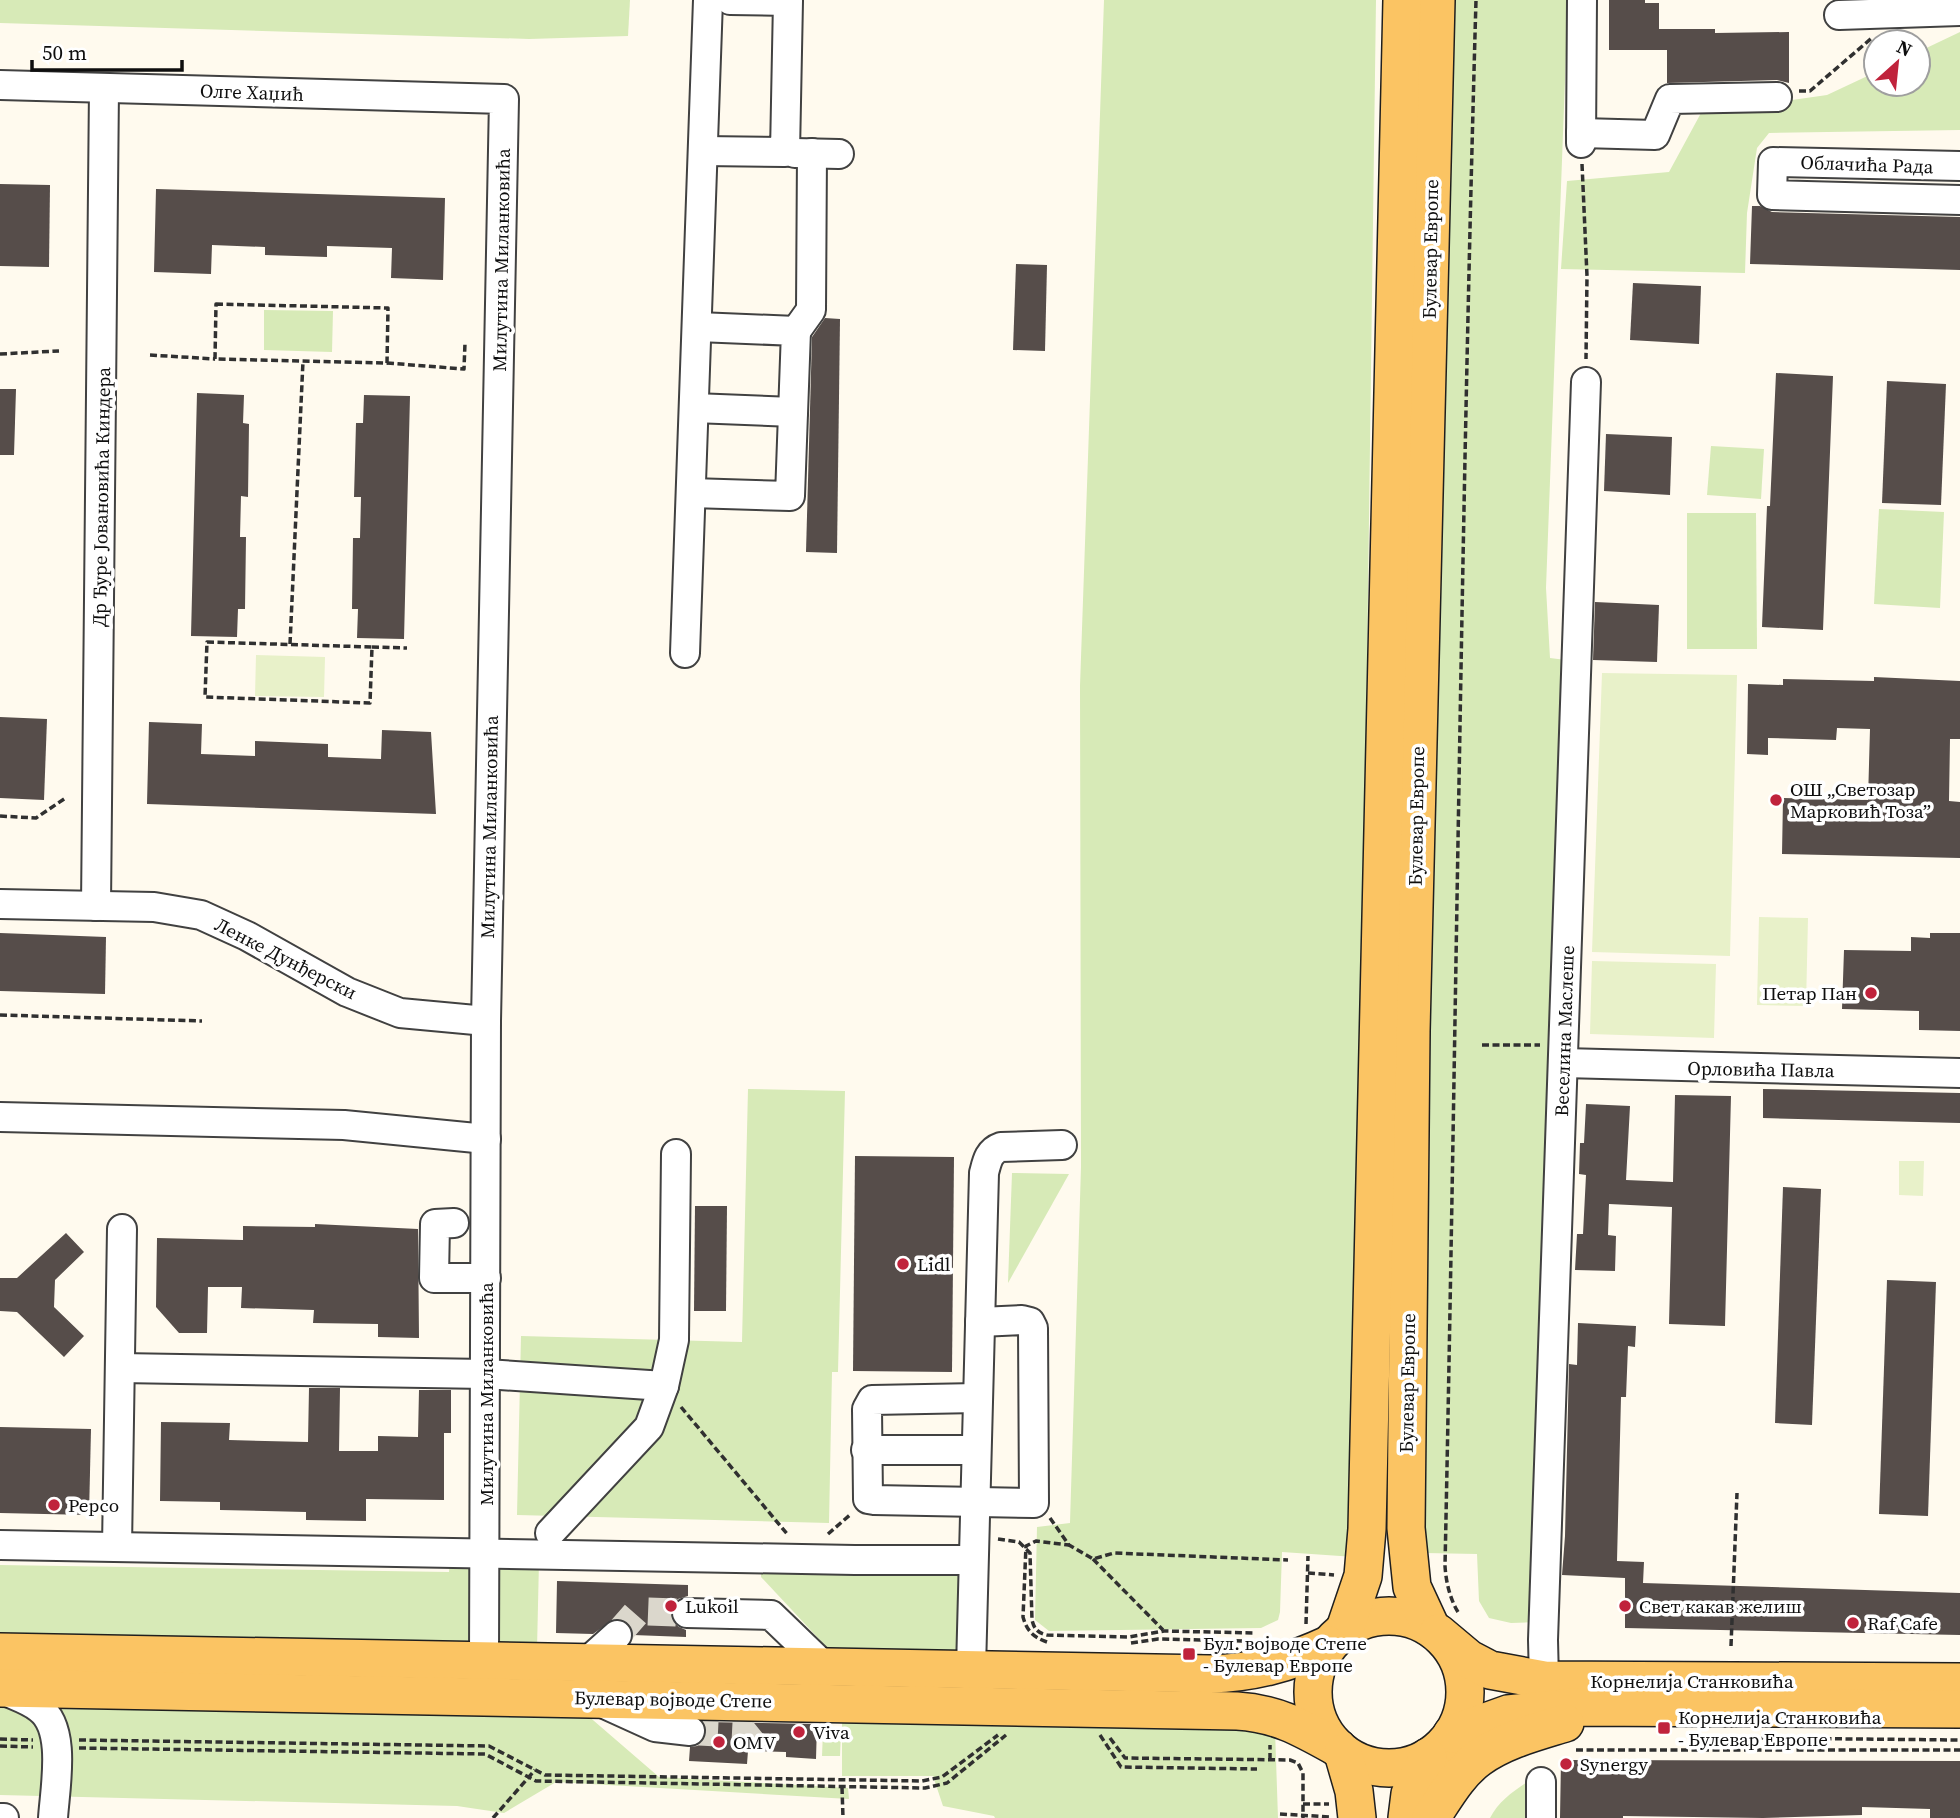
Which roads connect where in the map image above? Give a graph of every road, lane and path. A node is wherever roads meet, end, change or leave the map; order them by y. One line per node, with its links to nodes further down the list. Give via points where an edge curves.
1 (708, 0): 15 (street)
2 (730, 0): 16 (street, via 788,1)
3 (1402, 0): 81 (main road, Булевар Европе, via 1367,1529 1363,1576)
4 (1436, 0): 77 (main road, Булевар Европе, via 1411,1031 1406,1528 1412,1587)
5 (1476, 0): 77 (path, via 1464,410 1445,1566 1453,1605)
6 (1582, 0): 14 (street)
7 (1960, 11): 8 (street)
8 (1839, 15)
9 (1862, 47): 12 (path, via 1810,91)
10 (0, 85): 11 (street, Олге Хаџић)
11 (104, 88): 13 (street, Олге Хаџић); 39 (street, Др Ђуре Јовановића Киндера)
12 (1786, 94): 14 (street, via 1670,99 1655,135)
13 (504, 99): 42 (street, Милутина Миланковића)
14 (1581, 138): 28 (path)
15 (703, 151): 16 (street); 19 (street)
16 (812, 153): 20 (street, via 811,310)
17 (1960, 166): 18 (street, Облачића Рада, via 1773,162 1772,195)
18 (1960, 200)
19 (698, 327): 20 (street); 29 (street)
20 (796, 331): 30 (street)
21 (465, 343): 27 (path, via 464,369)
22 (59, 352): 23 (path)
23 (0, 354)
24 (150, 355): 25 (path)
25 (215, 359): 26 (path); 27 (path, via 216,304 388,308)
26 (303, 361): 27 (path); 32 (path)
27 (387, 363)
28 (1586, 382): 44 (street, Веселина Маслеше)
29 (694, 408): 30 (street); 31 (street)
30 (793, 412): 31 (street, via 790,496)
31 (691, 493): 35 (street)
32 (290, 644): 33 (path); 33 (path, via 207,642 205,697 370,703)
33 (372, 647): 34 (path)
34 (407, 648)
35 (685, 653)
36 (68, 797): 37 (path, via 36,818)
37 (0, 817)
38 (0, 904): 39 (street, Ленке Дунђерски)
39 (96, 906): 42 (street, Ленке Дунђерски, via 154,907 201,915 347,992 400,1013)
40 (0, 1015): 41 (path)
41 (202, 1021)
42 (486, 1021): 47 (street, Милутина Миланковића)
43 (1482, 1045): 44 (path)
44 (1563, 1054): 45 (street, Орловића Павла); 91 (street, Веселина Маслеше)
45 (1960, 1073)
46 (0, 1117): 47 (street, via 344,1125)
47 (486, 1139): 52 (street, Милутина Миланковића)
48 (1062, 1145): 53 (street, via 1011,1145 994,1149 990,1155 984,1173)
49 (676, 1154): 56 (street, via 674,1340)
50 (454, 1223): 52 (street, via 435,1224 434,1278)
51 (121, 1228): 54 (street)
52 (486, 1278): 55 (street, Милутина Миланковића)
53 (980, 1322): 57 (street); 63 (street, via 1023,1320 1033,1328)
54 (120, 1367): 55 (street); 70 (street)
55 (486, 1374): 56 (street); 72 (street, Милутина Миланковића)
56 (664, 1386): 64 (street, via 649,1427); 65 (path)
57 (978, 1398): 58 (street, via 872,1400 867,1409); 59 (street)
58 (866, 1450): 59 (street); 61 (street)
59 (976, 1450): 62 (street)
60 (1737, 1493): 85 (path)
61 (868, 1499): 62 (street); 66 (path)
62 (975, 1502): 63 (street); 71 (street)
63 (1034, 1503): 68 (path)
64 (550, 1533)
65 (789, 1536)
66 (826, 1536)
67 (0, 1545): 70 (street)
68 (1069, 1545): 69 (path, via 1036,1541); 74 (path)
69 (1026, 1546): 71 (path, via 1011,1540); 78 (path, via 1032,1562 1033,1627 1040,1633 1129,1637); 83 (path, via 1026,1628 1035,1638)
70 (117, 1547): 72 (street)
71 (974, 1549): 72 (street); 90 (street)
72 (485, 1554): 87 (street, Милутина Миланковића)
73 (1308, 1556): 81 (path, via 1307,1621)
74 (1093, 1559): 75 (path, via 1114,1553); 78 (path)
75 (1288, 1560)
76 (687, 1613): 89 (street, via 771,1615)
77 (1443, 1625): 81 (main road, via 1388,1615); 91 (main road, Корнелија Станковића, via 1469,1659 1490,1670); 108 (main road, via 1464,1681 1463,1708)
78 (1164, 1631): 79 (path)
79 (1255, 1633)
80 (617, 1635): 88 (street)
81 (1325, 1636): 90 (main road, Булевар војводе Степе, via 1296,1659 1238,1673); 111 (main road, via 1313,1680 1313,1705 1322,1729)
82 (1255, 1641): 84 (path, via 1158,1639)
83 (1058, 1642)
84 (1126, 1643)
85 (1731, 1646)
86 (0, 1652): 87 (main road, Булевар војводе Степе)
87 (484, 1659): 88 (main road, Булевар војводе Степе)
88 (588, 1661): 89 (main road, Булевар војводе Степе)
89 (824, 1666): 90 (main road, Булевар војводе Степе)
90 (971, 1669)
91 (1544, 1680): 92 (main road, Корнелија Станковића)
92 (1960, 1682)
93 (0, 1688): 94 (main road, Булевар војводе Степе); 106 (street, via 41,1709 51,1721)
94 (104, 1690): 95 (main road, Булевар војводе Степе); 106 (street, via 62,1721)
95 (591, 1698): 101 (street, via 655,1727); 111 (main road, Булевар војводе Степе, via 774,1711 1259,1712 1295,1725)
96 (1622, 1706): 97 (main road, Корнелија Станковића); 108 (main road, Корнелија Станковића, via 1515,1712); 124 (main road, via 1508,1742 1478,1759 1453,1784)
97 (1960, 1709)
98 (1008, 1727): 113 (path, via 951,1772 932,1781 545,1775)
99 (1094, 1727): 112 (path, via 1121,1767)
100 (1105, 1730): 118 (path, via 1125,1758 1298,1763 1303,1773)
101 (690, 1731)
102 (1008, 1733): 116 (path, via 957,1777 936,1787)
103 (1742, 1738): 105 (path)
104 (0, 1739): 106 (path)
105 (1960, 1740)
106 (57, 1741): 107 (path); 113 (path, via 489,1746); 114 (path, via 485,1754); 119 (street)
107 (0, 1746)
108 (1440, 1746): 111 (main road, via 1408,1766 1385,1768); 123 (main road, via 1410,1794)
109 (1571, 1750): 110 (path)
110 (1960, 1750)
111 (1340, 1751): 122 (main road, via 1352,1781)
112 (1258, 1769)
113 (535, 1770): 114 (path)
114 (529, 1777): 116 (path, via 536,1781); 120 (path)
115 (1541, 1782): 125 (street)
116 (842, 1787): 121 (path)
117 (1280, 1814): 118 (path)
118 (1303, 1817): 122 (path)
119 (53, 1818)
120 (493, 1818)
121 (843, 1818)
122 (1346, 1818)
123 (1406, 1818)
124 (1431, 1818)
125 (1541, 1818)

